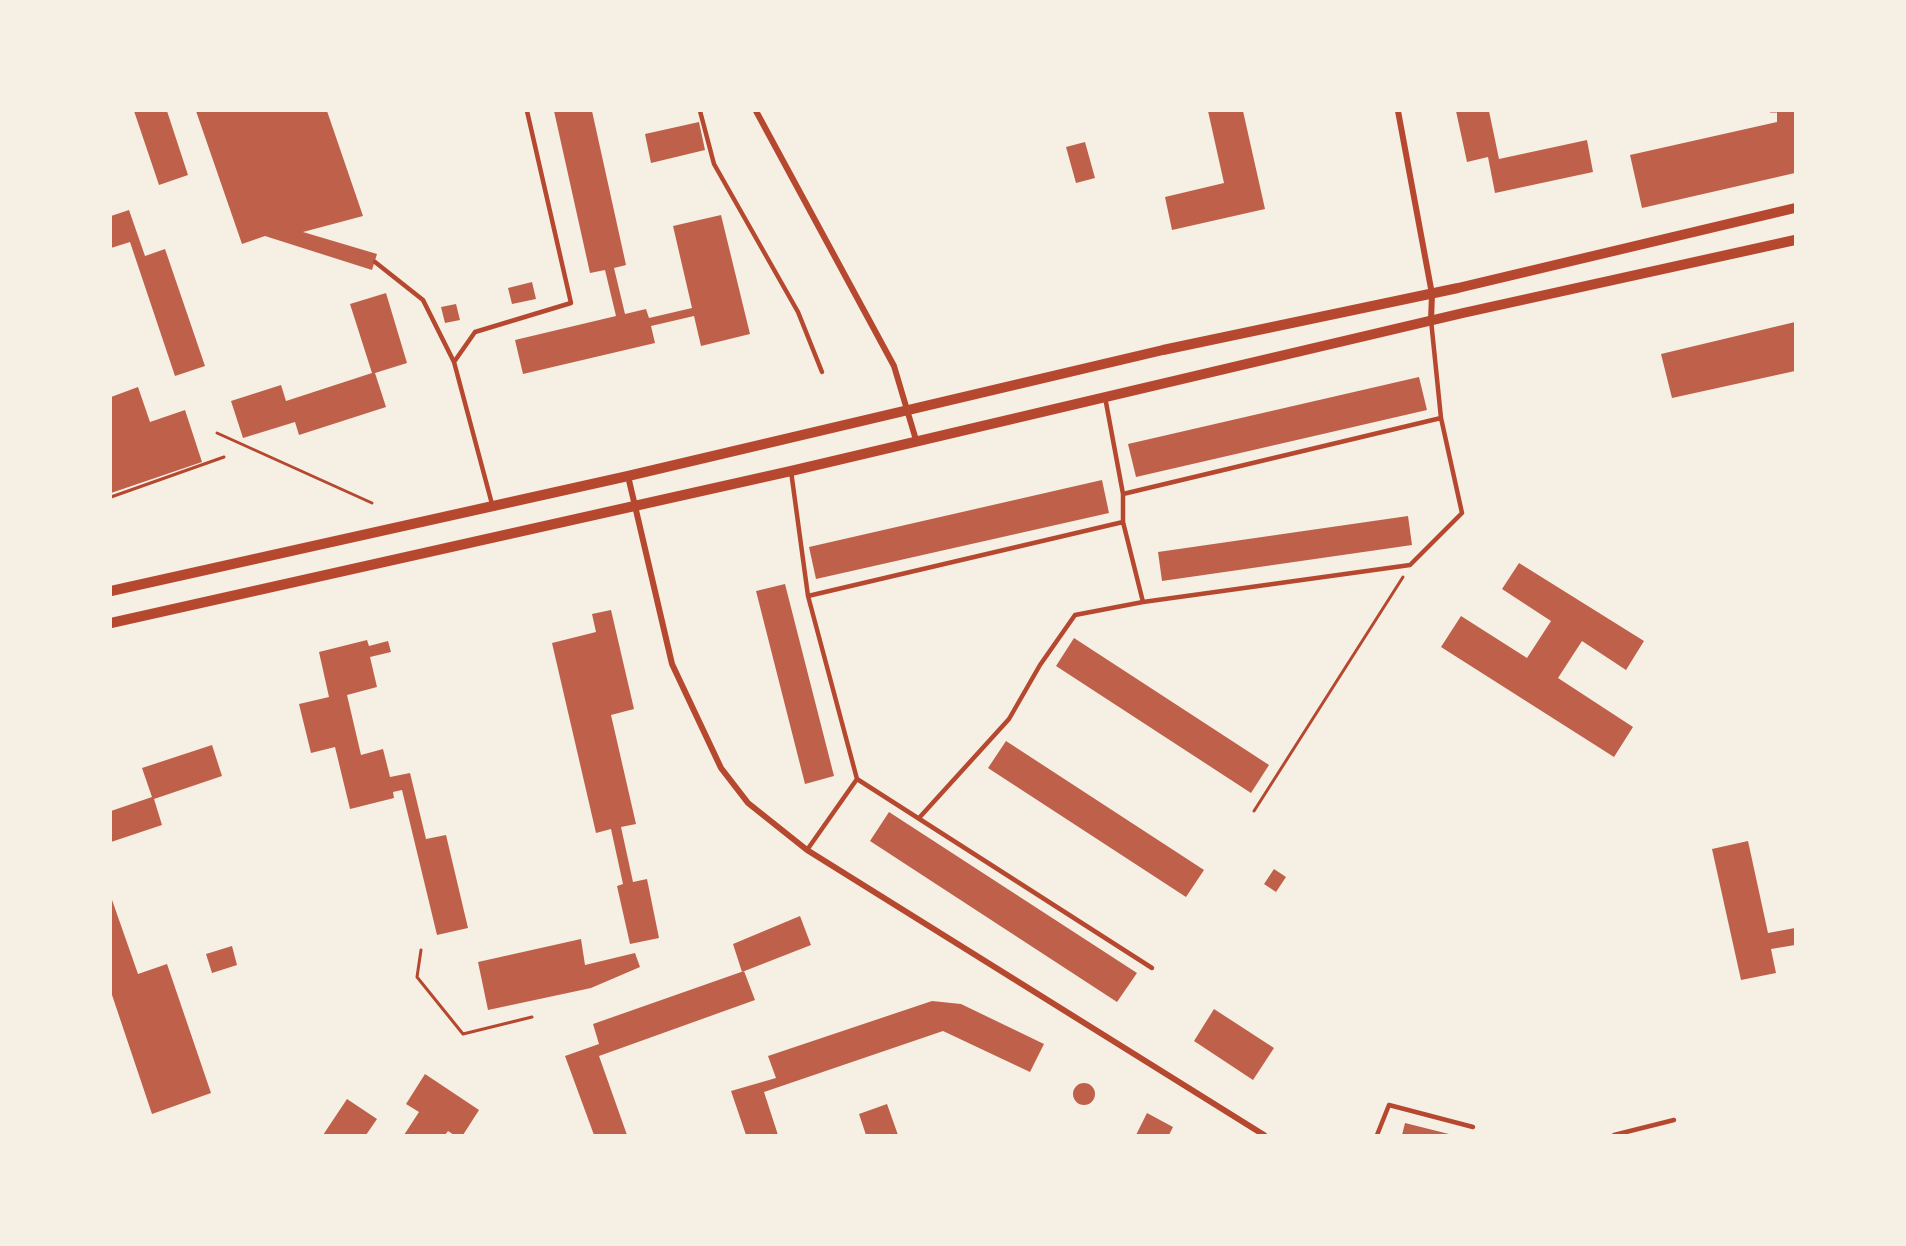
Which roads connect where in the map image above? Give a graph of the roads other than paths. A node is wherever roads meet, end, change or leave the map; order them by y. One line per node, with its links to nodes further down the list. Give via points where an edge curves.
1 (527, 111): 10 (lane, via 571,303 475,332)
2 (700, 111): 11 (lane, via 714,164 798,312)
3 (756, 111): 13 (street, via 894,366)
4 (1398, 111): 8 (street)
5 (1795, 208): 8 (street)
6 (1795, 240): 9 (street)
7 (375, 262): 10 (lane, via 423,300)
8 (1432, 294): 9 (street); 13 (street)
9 (1431, 320): 12 (street); 14 (lane)
10 (454, 362): 20 (lane)
11 (822, 372)
12 (1105, 396): 15 (street); 18 (lane)
13 (908, 409): 15 (street); 17 (street)
14 (1441, 418): 18 (lane); 24 (lane, via 1461,513 1410,565)
15 (916, 440): 16 (street)
16 (791, 471): 19 (street); 23 (lane)
17 (628, 476): 19 (street); 20 (street)
18 (1123, 494): 21 (lane)
19 (633, 506): 25 (street); 28 (street, via 672,664 705,738 721,768 748,803)
20 (493, 507): 22 (street)
21 (1123, 522): 23 (lane); 24 (lane)
22 (111, 591)
23 (808, 596): 26 (lane)
24 (1143, 602): 27 (lane, via 1075,615 1009,719)
25 (111, 623)
26 (857, 779): 27 (lane); 28 (lane)
27 (919, 818): 29 (lane)
28 (807, 850): 32 (street)
29 (1152, 968)
30 (1674, 1120): 34 (lane)
31 (1473, 1127): 33 (lane, via 1389,1105)
32 (1264, 1135)
33 (1377, 1135)
34 (1614, 1135)

